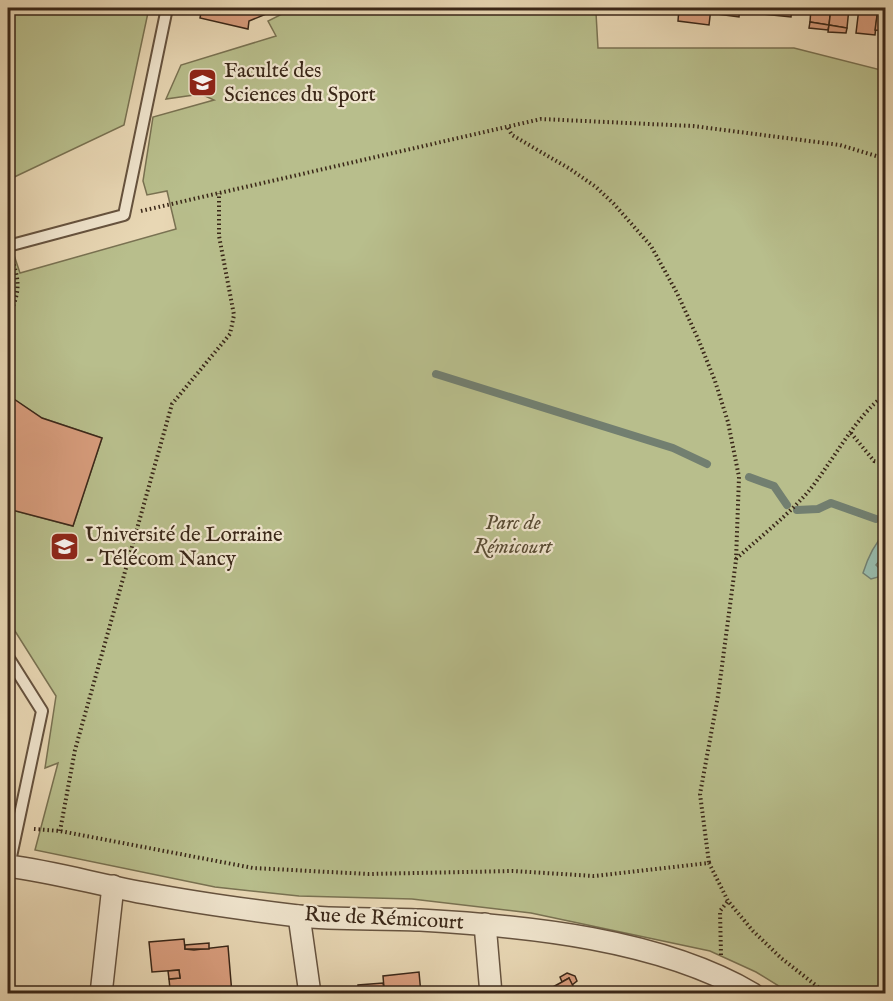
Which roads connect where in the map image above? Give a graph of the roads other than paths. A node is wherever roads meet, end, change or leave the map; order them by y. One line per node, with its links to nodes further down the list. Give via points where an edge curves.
1 (167, 8): 2 (lane, via 124,215)
2 (8, 245)
3 (8, 657): 4 (lane, via 42,711)
4 (8, 866): 5 (street, Rue de Rémicourt)
5 (113, 886): 6 (street, Rue de Rémicourt); 8 (street)
6 (299, 916): 7 (street, Rue de Rémicourt); 9 (street)
7 (485, 924): 10 (street); 11 (street, Rue de Rémicourt, via 632,947 715,973)
8 (101, 993)
9 (310, 993)
10 (491, 993)
11 (753, 993)

